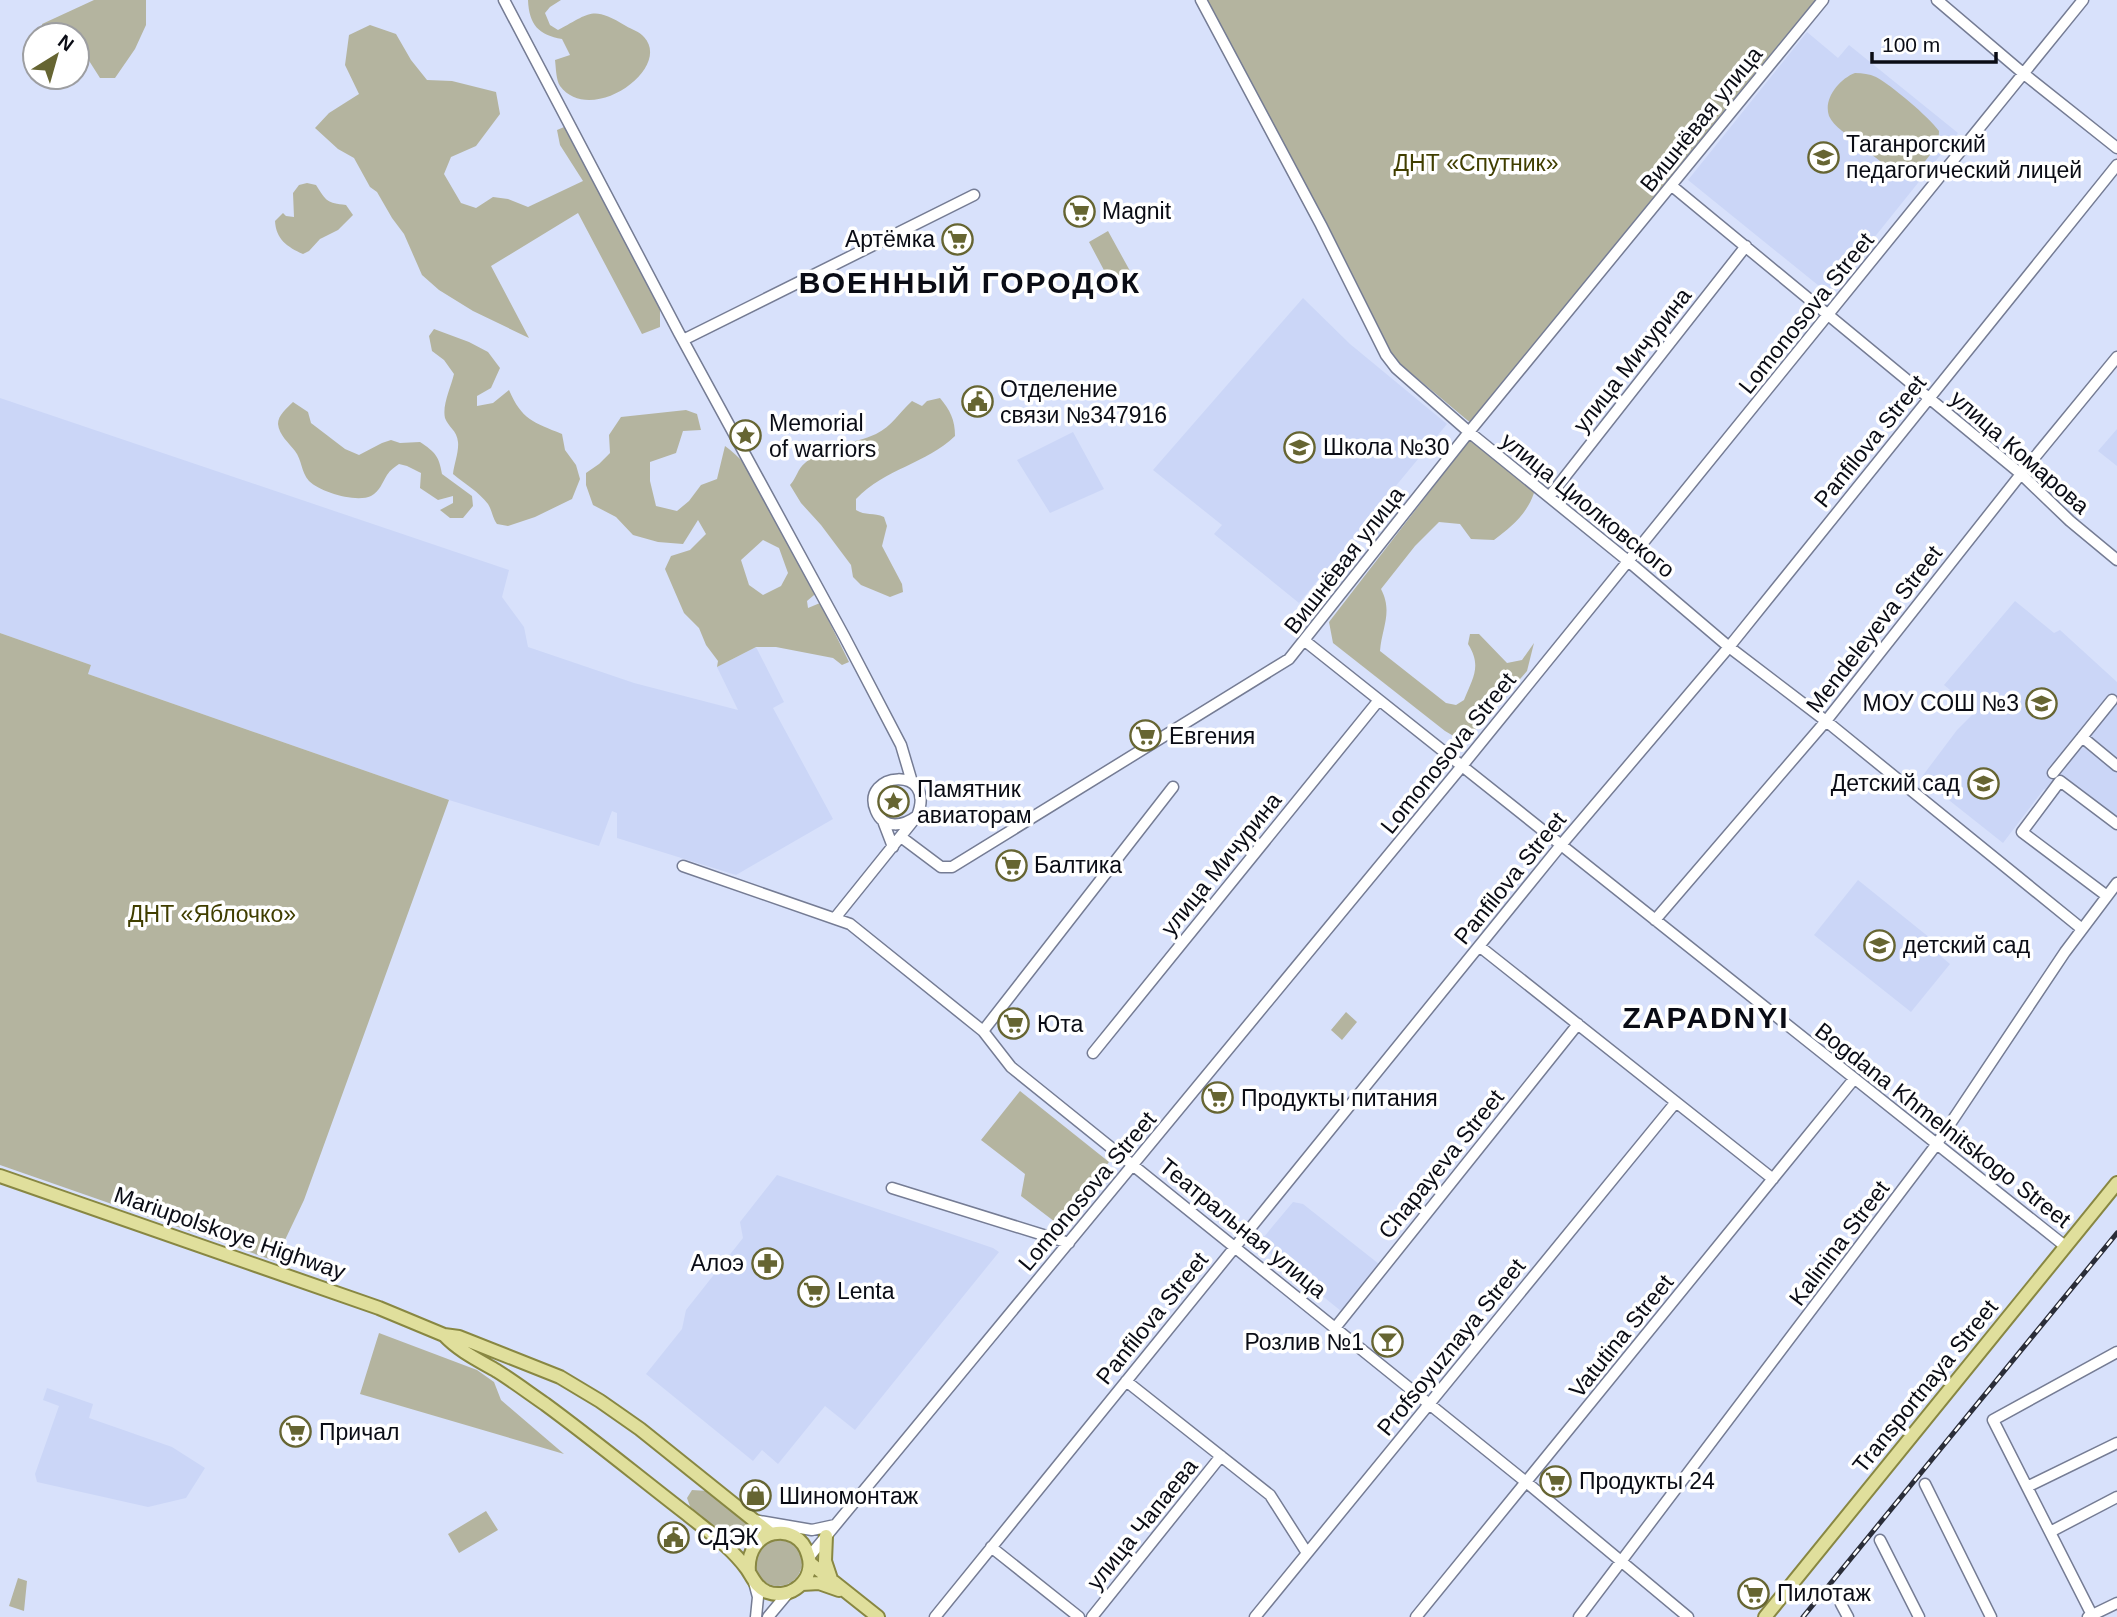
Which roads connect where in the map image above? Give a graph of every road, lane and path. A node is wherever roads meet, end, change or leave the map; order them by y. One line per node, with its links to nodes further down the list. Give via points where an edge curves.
1 (504, 0): 13 (street)
2 (1201, 0): 16 (street, улица Циолковского, via 1386,355)
3 (1823, 0): 9 (street, Вишнёвая улица)
4 (2083, 0): 6 (street, Lomonosova Street)
5 (1944, 2): 6 (street)
6 (2024, 74): 7 (street); 12 (street, Lomonosova Street)
7 (2117, 148)
8 (2117, 165): 15 (street, Panfilova Street)
9 (1672, 186): 11 (street, улица Комарова); 16 (street, Вишнёвая улица)
10 (974, 195): 13 (street)
11 (1746, 246): 12 (street, улица Комарова); 18 (street, улица Мичурина)
12 (1828, 316): 15 (street, улица Комарова); 20 (street, Lomonosova Street)
13 (683, 340): 30 (street, via 901,745)
14 (2117, 357): 17 (street, Mendeleyeva Street)
15 (1929, 399): 17 (street, улица Комарова); 22 (street, Panfilova Street)
16 (1469, 432): 18 (street, улица Циолковского); 21 (street, Вишнёвая улица)
17 (2021, 474): 19 (street, улица Комарова); 25 (street, Mendeleyeva Street)
18 (1549, 496): 20 (street, улица Циолковского)
19 (2117, 560)
20 (1628, 561): 22 (street, улица Циолковского); 27 (street, Lomonosova Street)
21 (1306, 641): 23 (street, Bogdana Khmelnitskogo Street); 35 (street, Вишнёвая улица, via 1289,659 952,867 941,867)
22 (1729, 647): 25 (street, улица Циолковского); 36 (street, Panfilova Street)
23 (1379, 700): 27 (street, Bogdana Khmelnitskogo Street); 47 (street, улица Мичурина)
24 (2112, 700): 26 (street)
25 (1826, 721): 42 (street, Mendeleyeva Street); 43 (street, улица Циолковского)
26 (2082, 737): 28 (street); 29 (street)
27 (1462, 766): 36 (street, Bogdana Khmelnitskogo Street); 51 (street, Lomonosova Street)
28 (2117, 766)
29 (2053, 773)
30 (912, 782): 32 (street, via 922,805); 33 (street, via 888,779 878,787 874,799)
31 (1173, 787): 46 (street)
32 (917, 816): 33 (street, via 907,824); 35 (street)
33 (883, 821): 37 (street)
34 (2117, 824): 40 (street, via 2060,781 2022,832)
35 (901, 837): 37 (street)
36 (1561, 845): 42 (street, Bogdana Khmelnitskogo Street); 44 (street, Panfilova Street)
37 (893, 847): 41 (street)
38 (683, 866): 41 (street, Театральная улица)
39 (2117, 883): 40 (street, Kalinina Street)
40 (2107, 897): 43 (street, Kalinina Street)
41 (835, 918): 46 (street, Театральная улица, via 849,924)
42 (1655, 920): 48 (street, Bogdana Khmelnitskogo Street)
43 (2082, 929): 50 (street, Kalinina Street)
44 (1479, 946): 45 (street); 58 (street, Panfilova Street)
45 (1578, 1024): 49 (street); 59 (street, Chapayeva Street)
46 (983, 1031): 51 (street, Театральная улица, via 1011,1067)
47 (1093, 1053)
48 (1854, 1079): 50 (street, Bogdana Khmelnitskogo Street); 53 (street, Vatutina Street)
49 (1676, 1102): 53 (street); 63 (street, Profsoyuznaya Street)
50 (1937, 1145): 57 (street, Bogdana Khmelnitskogo Street); 79 (street, Kalinina Street)
51 (1134, 1165): 56 (street, Lomonosova Street); 58 (street, Театральная улица)
52 (0, 1176): 60 (main road, Mariupolskoye Highway, via 370,1304)
53 (1773, 1179): 66 (street, Vatutina Street)
54 (2117, 1183): 57 (main road, Transportnaya Street)
55 (892, 1188): 56 (street)
56 (1069, 1243): 71 (street, Lomonosova Street)
57 (2065, 1246): 98 (main road, Transportnaya Street)
58 (1235, 1247): 59 (street, Театральная улица); 62 (street, Panfilova Street)
59 (1335, 1328): 63 (street, Театральная улица)
60 (444, 1335): 70 (main road, Mariupolskoye Highway, via 560,1377 640,1429); 80 (main road, Mariupolskoye Highway, via 455,1347 533,1396 729,1547)
61 (2117, 1352): 68 (street, via 1993,1420)
62 (1126, 1381): 65 (street); 76 (street, Panfilova Street)
63 (1429, 1404): 66 (street, Театральная улица); 77 (street, Profsoyuznaya Street)
64 (2117, 1443): 68 (street)
65 (1221, 1455): 77 (street, via 1270,1494); 93 (street, улица Чапаева)
66 (1526, 1482): 79 (street, Театральная улица); 95 (street, Vatutina Street)
67 (1924, 1484): 101 (street)
68 (2027, 1487): 72 (street)
69 (2117, 1497): 72 (street)
70 (754, 1520): 71 (street, via 812,1530); 73 (main road, Mariupolskoye Highway)
71 (836, 1525): 74 (street, Lomonosova Street)
72 (2050, 1532): 87 (street)
73 (771, 1534): 78 (main road, via 797,1539); 80 (main road, via 753,1547 748,1562)
74 (826, 1536): 78 (street, Lomonosova Street); 81 (main road, via 825,1561)
75 (1880, 1540): 100 (street)
76 (991, 1547): 91 (street, Panfilova Street); 92 (street)
77 (1307, 1553): 94 (street, Profsoyuznaya Street)
78 (809, 1560): 81 (main road); 82 (main road)
79 (1621, 1562): 96 (street, Kalinina Street); 97 (street, Театральная улица)
80 (752, 1577): 83 (main road, via 767,1592); 88 (street, via 758,1597)
81 (831, 1580): 85 (main road)
82 (802, 1584): 83 (main road); 85 (main road, via 830,1586)
83 (788, 1593): 89 (street)
84 (2117, 1603): 87 (street)
85 (863, 1604): 90 (main road)
86 (1841, 1604): 99 (street)
87 (2091, 1616)
88 (756, 1617)
89 (768, 1617)
90 (878, 1617)
91 (935, 1617)
92 (1079, 1617)
93 (1092, 1617)
94 (1255, 1617)
95 (1416, 1617)
96 (1579, 1617)
97 (1688, 1617)
98 (1765, 1617)
99 (1848, 1617)
100 (1919, 1617)
101 (1991, 1617)

